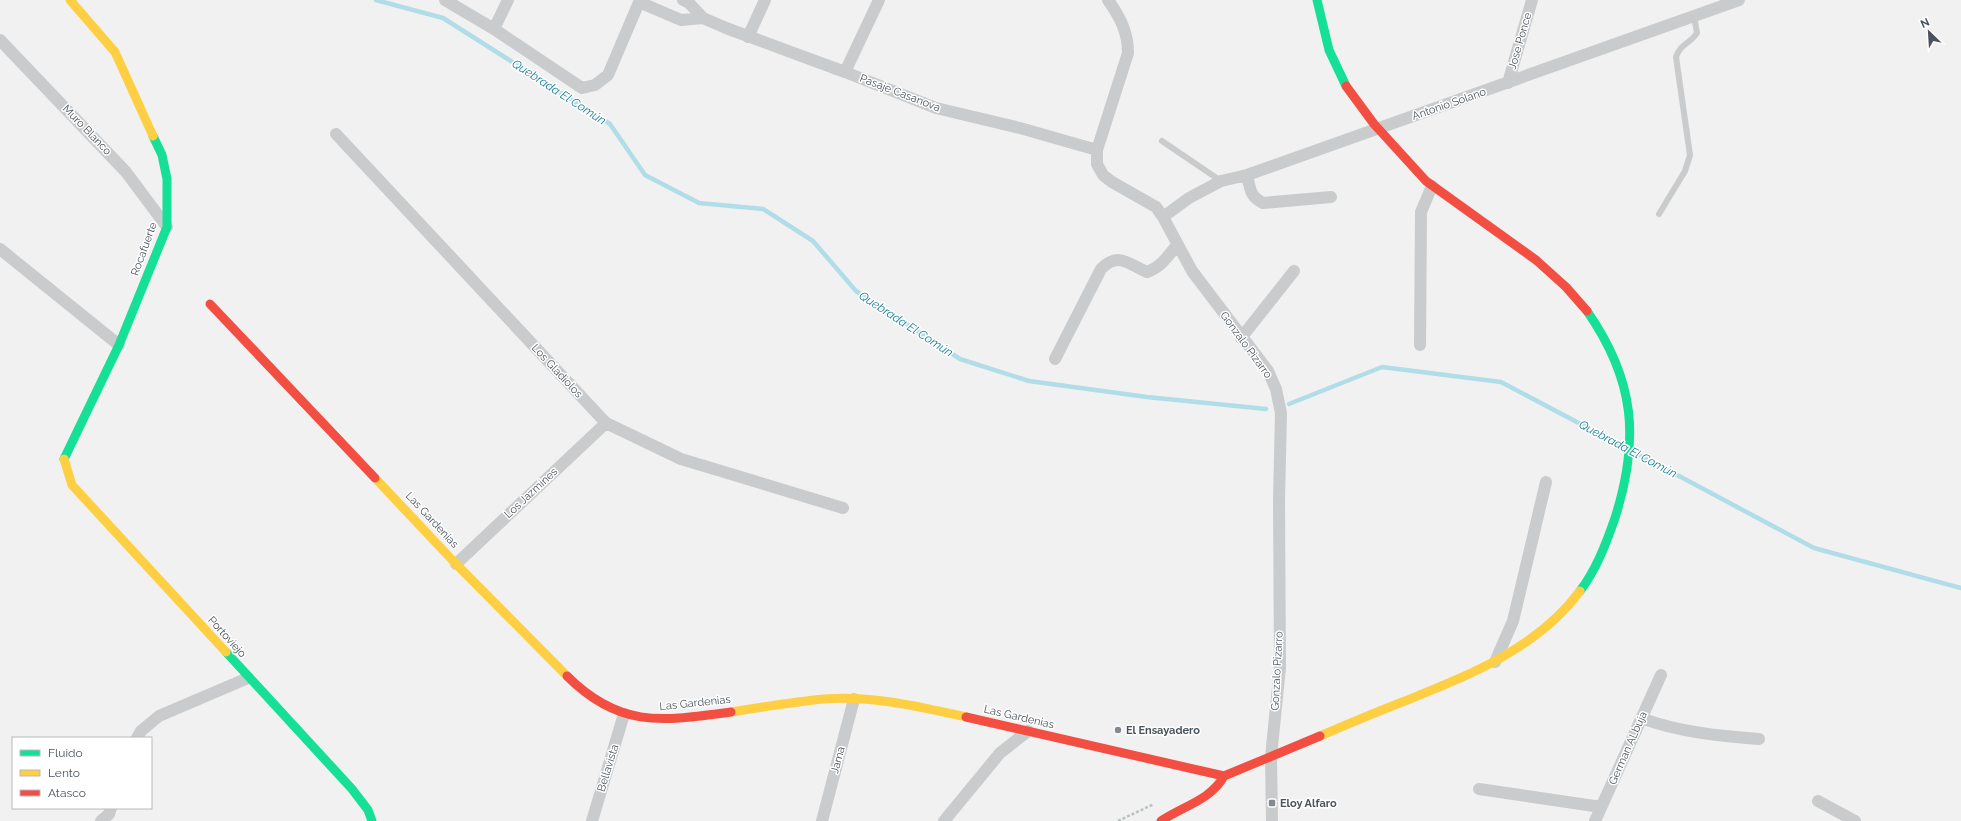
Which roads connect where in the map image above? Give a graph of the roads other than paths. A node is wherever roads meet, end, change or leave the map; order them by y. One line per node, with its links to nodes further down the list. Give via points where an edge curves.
1 (70, 0): 29 (street, Rocafuerte, via 115,52 162,155 167,179)
2 (445, 0): 14 (street)
3 (508, 0): 14 (street)
4 (682, 0): 13 (street)
5 (765, 0): 15 (street)
6 (879, 0): 17 (street)
7 (1108, 0): 22 (street, Gonzalo Pizarro, via 1122,22 1128,40 1128,52)
8 (1317, 0): 19 (street, via 1336,67)
9 (1532, 0): 18 (street, Jose Ponce)
10 (1739, 0): 12 (street, Antonio Solano)
11 (639, 1): 13 (street, via 681,20); 14 (street, via 608,75 588,88 582,88)
12 (1694, 16): 18 (street, Antonio Solano); 27 (lane, via 1698,33 1695,38 1681,46 1676,57 1690,154 1685,171)
13 (706, 19): 15 (street, Pasaje Casanova)
14 (494, 29)
15 (748, 38): 17 (street, Pasaje Casanova)
16 (0, 40): 29 (street, Muro Blanco, via 126,172)
17 (845, 72): 22 (street, Pasaje Casanova, via 936,108)
18 (1508, 83): 19 (street, Antonio Solano)
19 (1378, 129): 23 (street, Antonio Solano); 25 (street)
20 (336, 134): 38 (street, Los Gladiolos)
21 (1162, 141): 24 (lane)
22 (1097, 150): 28 (street, Gonzalo Pizarro, via 1097,164 1103,175 1148,201)
23 (1247, 175): 24 (street, Antonio Solano); 26 (street, via 1251,194 1263,203)
24 (1221, 181): 28 (street, Antonio Solano, via 1189,198)
25 (1432, 186): 36 (street, via 1421,212); 43 (street, via 1540,264 1567,287 1591,318 1607,345 1628,406 1632,437 1629,465 1614,523 1602,552 1571,604 1548,627)
26 (1331, 197)
27 (1659, 214)
28 (1164, 217): 30 (street, Gonzalo Pizarro)
29 (167, 227): 35 (street, Rocafuerte)
30 (1177, 245): 34 (street, Gonzalo Pizarro, via 1192,272); 37 (street, via 1162,264 1147,272 1116,259 1110,261 1101,270)
31 (0, 249): 35 (street)
32 (1294, 271): 34 (street)
33 (210, 304): 42 (street, Las Gardenias)
34 (1241, 338): 52 (street, Gonzalo Pizarro, via 1268,371 1276,389 1281,413 1280,667)
35 (119, 345): 39 (street, Rocafuerte, via 64,459)
36 (1420, 345)
37 (1055, 359)
38 (606, 422): 41 (street, Los Gladiolos, via 681,459); 42 (street, Los Jazmines)
39 (66, 469): 45 (street, Portoviejo, via 72,485)
40 (1546, 482): 43 (street, via 1513,621)
41 (843, 508)
42 (456, 564): 47 (street, Las Gardenias, via 582,691 603,705)
43 (1495, 662): 52 (street)
44 (1661, 675): 48 (street, German ALbuja)
45 (248, 678): 50 (street, via 159,716); 59 (street, Portoviejo, via 352,789 368,810)
46 (854, 699): 47 (street, Las Gardenias, via 824,699 682,718 648,719); 49 (street, Las Gardenias, via 920,707); 61 (street, Jama)
47 (624, 714): 60 (street, Bellavista)
48 (1641, 718): 51 (street, via 1657,724); 56 (street, German ALbuja)
49 (1028, 731): 53 (street, Las Gardenias); 62 (street, via 1000,753)
50 (138, 737)
51 (1759, 739)
52 (1272, 757): 53 (street); 64 (street, Gonzalo Pizarro)
53 (1224, 776): 63 (street, via 1221,784 1211,793)
54 (1479, 789): 56 (street)
55 (1818, 801): 66 (street)
56 (1601, 807): 65 (street, German ALbuja)
57 (110, 809): 58 (street)
58 (101, 821)
59 (372, 821)
60 (592, 821)
61 (822, 821)
62 (944, 821)
63 (1161, 821)
64 (1272, 821)
65 (1595, 821)
66 (1855, 821)

